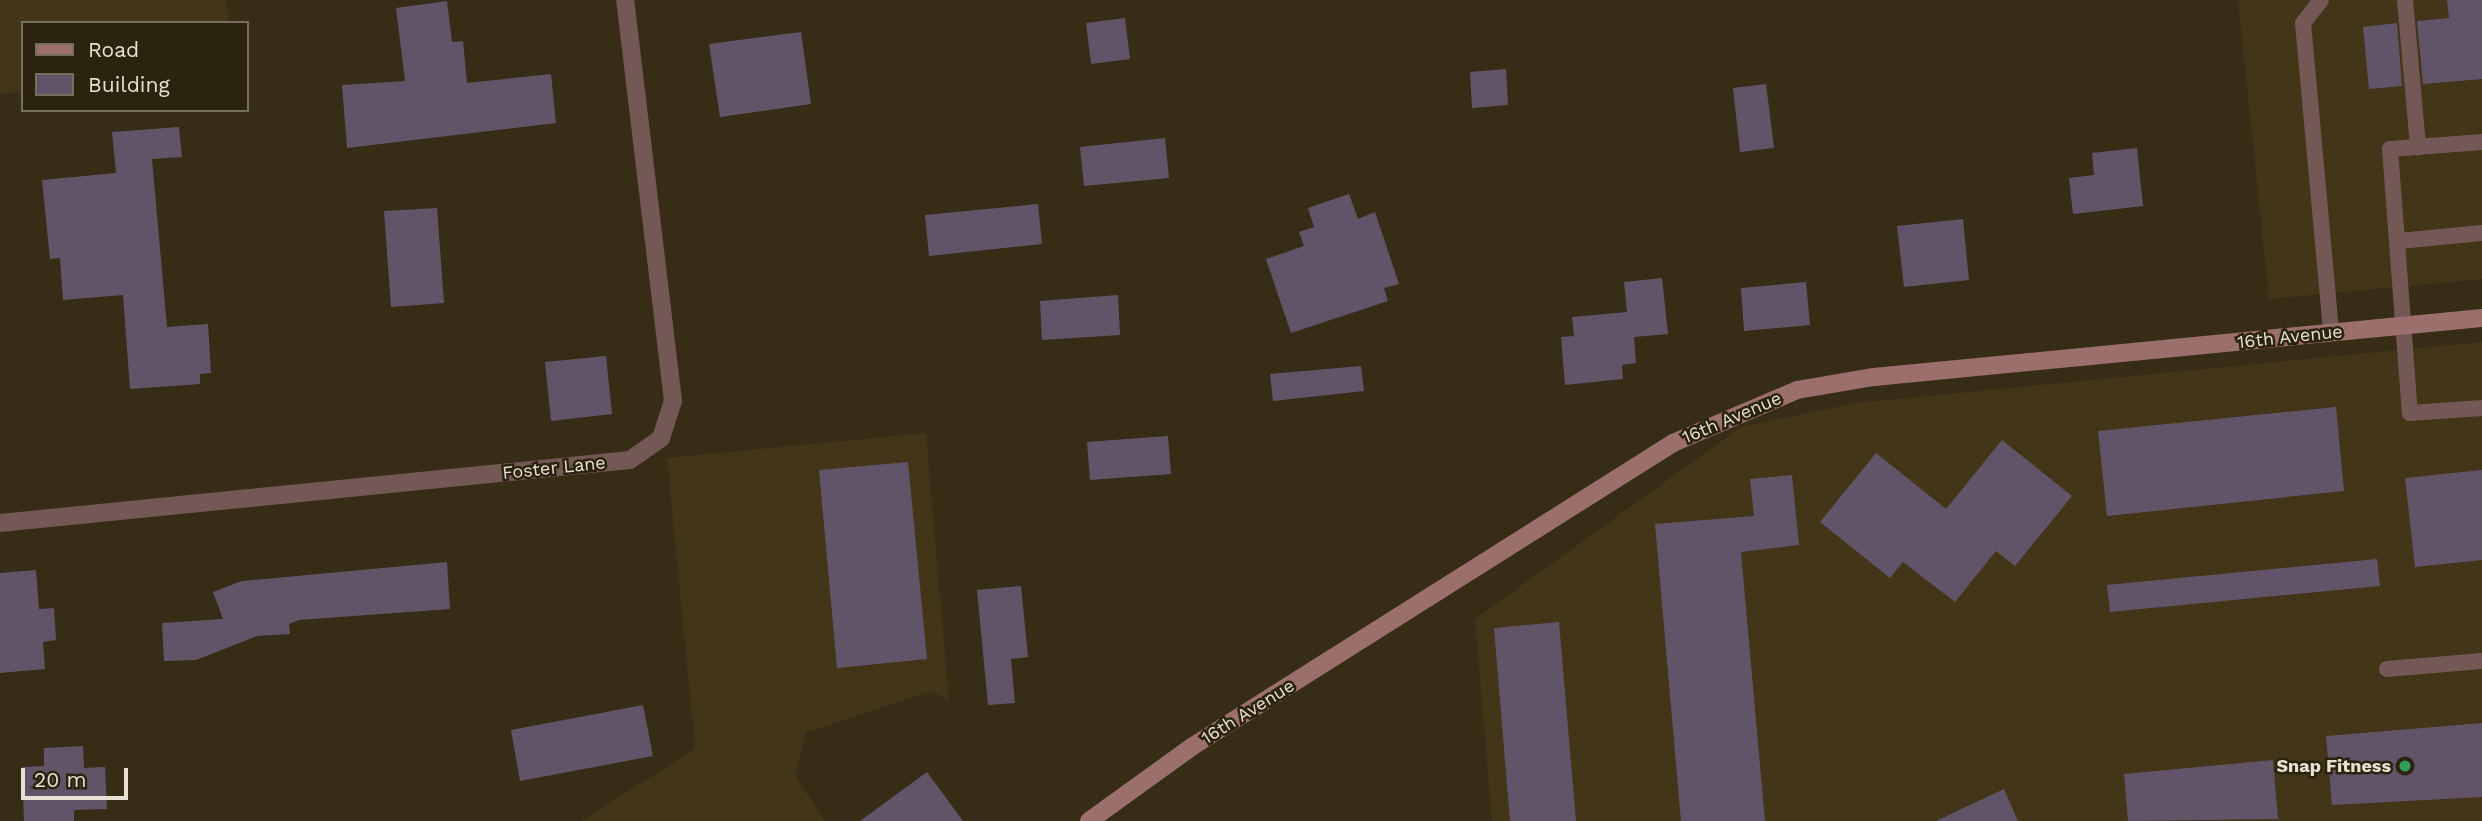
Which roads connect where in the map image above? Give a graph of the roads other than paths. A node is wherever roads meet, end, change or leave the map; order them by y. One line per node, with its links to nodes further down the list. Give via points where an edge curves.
1 (625, 0): 12 (street, Foster Lane, via 673,401 661,438 630,460)
2 (2321, 0): 10 (lane, via 2303,23)
3 (2405, 0): 5 (lane)
4 (2482, 142): 5 (lane)
5 (2418, 147): 7 (lane, via 2390,149)
6 (2482, 233): 7 (lane)
7 (2399, 241): 9 (lane)
8 (2482, 318): 9 (street, 16th Avenue)
9 (2407, 326): 10 (street, 16th Avenue); 11 (lane, via 2410,413)
10 (2332, 333): 15 (street, 16th Avenue, via 1874,377 1797,390 1741,411 1650,458 1193,746)
11 (2482, 408)
12 (0, 523)
13 (2482, 661): 14 (lane)
14 (2387, 669)
15 (1089, 821)

